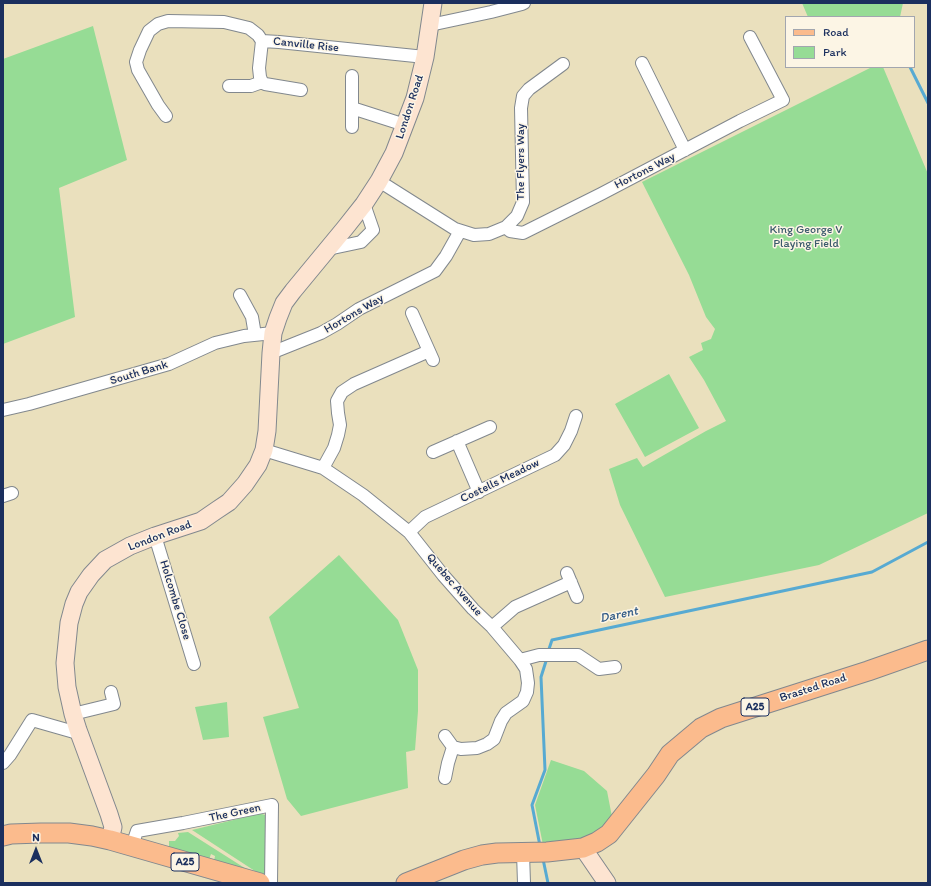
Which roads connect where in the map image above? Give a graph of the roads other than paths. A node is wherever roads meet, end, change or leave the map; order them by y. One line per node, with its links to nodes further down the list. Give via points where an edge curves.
1 (433, 3): 3 (street, London Road)
2 (524, 3): 3 (street)
3 (430, 25): 6 (street, London Road)
4 (750, 36): 17 (street, Hortons Way, via 783,100)
5 (262, 41): 6 (street, Canville Rise); 10 (street, via 259,68); 14 (street, Canville Rise, via 249,28 224,22 168,21 158,24 149,31 136,62 138,70)
6 (426, 58): 15 (street, London Road)
7 (642, 63): 17 (street)
8 (563, 64): 20 (street, The Flyers Way, via 523,96 523,202 517,216)
9 (352, 76): 13 (street)
10 (262, 82): 11 (street, via 251,86); 12 (street)
11 (229, 86)
12 (301, 90)
13 (352, 108): 15 (street); 16 (street)
14 (166, 116)
15 (405, 125): 18 (street, London Road)
16 (352, 127)
17 (685, 150): 20 (street, Hortons Way, via 523,233 510,231)
18 (380, 181): 19 (street, London Road); 21 (street, The Flyers Way)
19 (364, 204): 22 (street, London Road); 22 (street, via 373,230 361,242)
20 (506, 227): 21 (street, The Flyers Way, via 481,235)
21 (460, 231): 27 (street, Hortons Way, via 435,270 359,309 321,333)
22 (328, 249): 25 (street, London Road, via 284,303)
23 (240, 295): 26 (street, via 252,317)
24 (412, 313): 34 (street, via 431,356 354,384 342,392 337,401 340,426 338,435)
25 (273, 333): 26 (street, South Bank); 27 (street, London Road)
26 (255, 335): 28 (street, South Bank, via 215,343 169,364)
27 (271, 353): 32 (street, London Road)
28 (3, 410)
29 (576, 416): 35 (street, Costells Meadow, via 564,445 555,455)
30 (490, 427): 31 (street)
31 (457, 442): 33 (street); 35 (street)
32 (264, 450): 34 (street, Quebec Avenue); 37 (street, London Road, via 258,466 229,502 200,521)
33 (433, 452)
34 (323, 468): 36 (street, Quebec Avenue, via 363,495)
35 (479, 492): 36 (street, Costells Meadow, via 425,517)
36 (409, 532): 39 (street, Quebec Avenue, via 443,575)
37 (155, 536): 42 (street, Holcombe Close); 45 (street, London Road, via 105,560 79,592 69,624 65,663)
38 (577, 597): 39 (street, via 569,578 515,607)
39 (492, 627): 41 (street, Quebec Avenue)
40 (928, 650): 54 (main road, Brasted Road / A25, via 721,718 701,728 670,754 609,834)
41 (520, 660): 43 (street, via 539,655 578,655 599,669); 48 (street, Quebec Avenue, via 526,669 528,683 523,702 506,713 494,739 487,744 477,748)
42 (194, 664)
43 (615, 667)
44 (112, 698): 45 (street)
45 (73, 714): 46 (street, London Road)
46 (78, 730): 49 (street, via 74,732 32,720); 52 (street, London Road, via 112,822)
47 (445, 736): 48 (street)
48 (453, 748): 50 (street)
49 (5, 756)
50 (445, 778)
51 (3, 836): 52 (main road, A25, via 69,833)
52 (110, 840): 53 (main road, A25)
53 (132, 846): 56 (main road, A25); 57 (street, The Green, via 137,831 272,805)
54 (583, 848): 55 (main road, A25); 60 (street)
55 (523, 853): 58 (main road, A25, via 497,853 473,857); 59 (street)
56 (260, 883)
57 (271, 883)
58 (406, 883)
59 (524, 883)
60 (607, 883)

